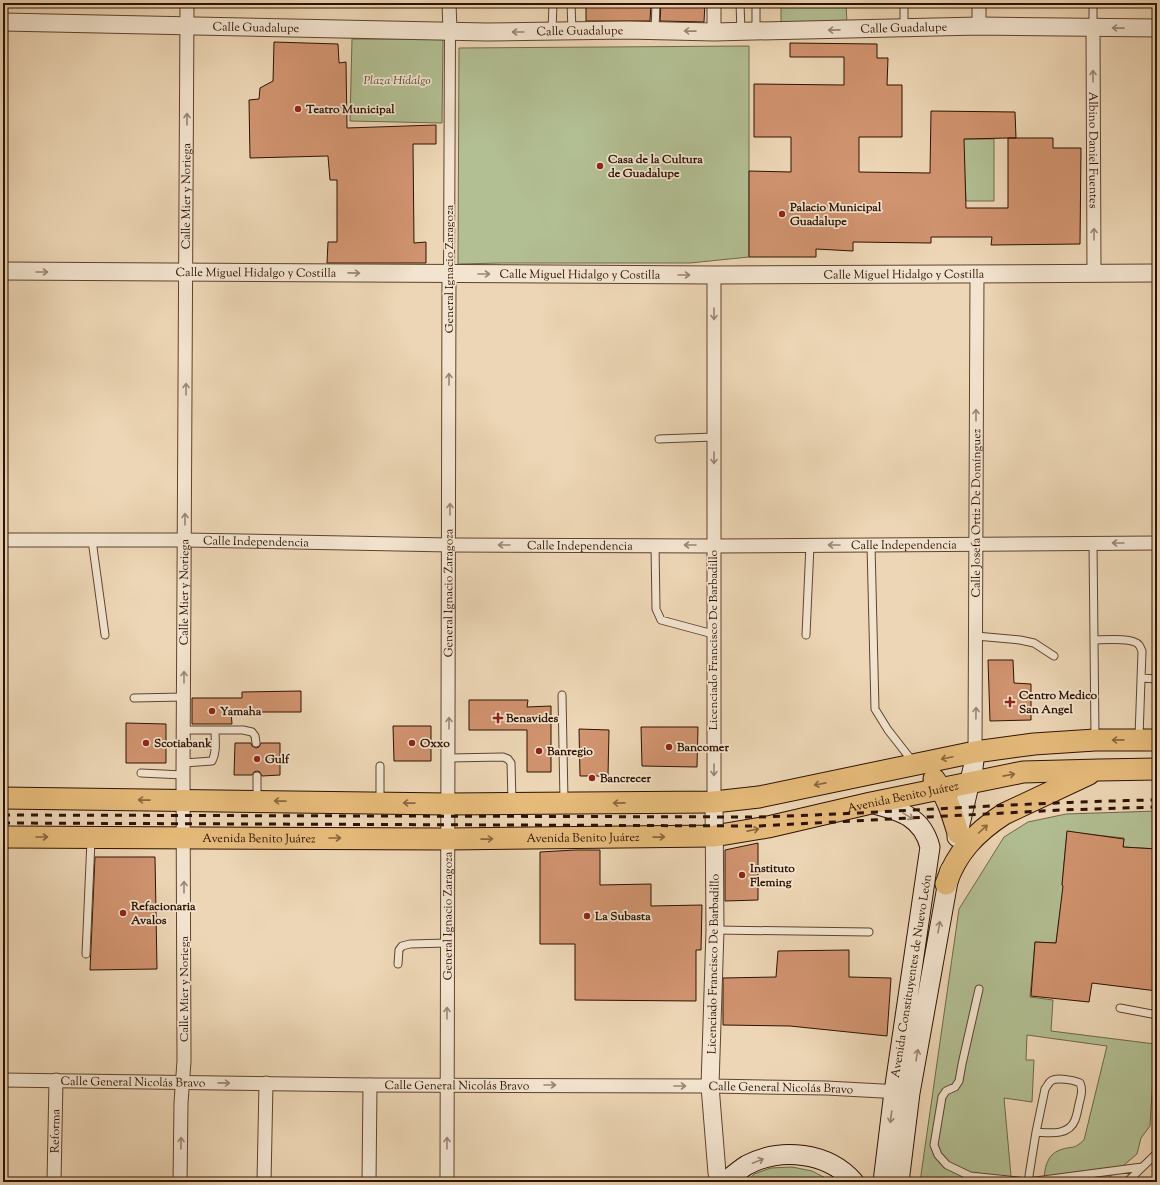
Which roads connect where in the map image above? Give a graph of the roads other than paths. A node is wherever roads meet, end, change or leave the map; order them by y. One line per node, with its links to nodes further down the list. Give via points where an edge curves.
1 (188, 3): 13 (street, Calle Mier y Noriega)
2 (450, 3): 18 (street, General Ignacio Zaragoza)
3 (553, 3): 22 (lane)
4 (571, 3): 19 (lane)
5 (656, 3): 20 (lane)
6 (714, 3): 23 (street)
7 (740, 3): 21 (lane)
8 (756, 3): 21 (lane)
9 (904, 3): 15 (lane)
10 (978, 3): 14 (street)
11 (1093, 3): 16 (lane)
12 (3, 22): 13 (street, Calle Guadalupe)
13 (188, 26): 18 (street, Calle Guadalupe); 25 (street, Calle Mier y Noriega, one-way to 13)
14 (979, 26): 15 (street, Calle Guadalupe); 16 (street, Calle Guadalupe)
15 (904, 28): 21 (street, Calle Guadalupe, one-way to 21)
16 (1093, 28): 17 (street, Calle Guadalupe, one-way to 16); 27 (street, Albino Daniel Fuentes, one-way to 16)
17 (1157, 28)
18 (450, 31): 22 (street, Calle Guadalupe, one-way to 18); 29 (street, General Ignacio Zaragoza)
19 (572, 31): 20 (street, Calle Guadalupe); 22 (street, Calle Guadalupe)
20 (655, 31): 23 (street, Calle Guadalupe, one-way to 20)
21 (749, 31): 23 (street, Calle Guadalupe)
22 (552, 32)
23 (714, 32)
24 (3, 272): 25 (street, Calle Miguel Hidalgo y Costilla, one-way to 25)
25 (187, 272): 29 (street, Calle Miguel Hidalgo y Costilla, one-way to 29); 35 (street, Calle Mier y Noriega, one-way to 25)
26 (977, 273): 27 (street, Calle Miguel Hidalgo y Costilla); 30 (street, Calle Miguel Hidalgo y Costilla); 39 (street, Calle Josefa Ortiz De Domínguez, one-way to 26)
27 (1094, 273): 28 (street, Calle Miguel Hidalgo y Costilla)
28 (1157, 273)
29 (449, 274): 30 (street, Calle Miguel Hidalgo y Costilla, one-way to 30); 40 (street, General Ignacio Zaragoza, one-way to 29)
30 (714, 275): 31 (street, Licenciado Francisco De Barbadillo, one-way to 31)
31 (714, 437): 32 (lane); 43 (street, Licenciado Francisco De Barbadillo, one-way to 43)
32 (659, 439)
33 (3, 540): 34 (street, Calle Independencia)
34 (92, 540): 35 (street, Calle Independencia); 45 (lane)
35 (185, 540): 40 (street, Calle Independencia); 53 (street, Calle Mier y Noriega, one-way to 35)
36 (1157, 542): 37 (street, Calle Independencia, one-way to 37)
37 (1093, 543): 39 (street, Calle Independencia); 48 (lane)
38 (871, 544): 39 (street, Calle Independencia); 42 (street, Calle Independencia, one-way to 42); 62 (lane, via 875,709)
39 (976, 544): 47 (street, Calle Josefa Ortiz De Domínguez)
40 (450, 545): 41 (street, Calle Independencia, one-way to 40); 61 (street, General Ignacio Zaragoza, one-way to 40)
41 (655, 545): 43 (street, Calle Independencia, one-way to 41); 44 (lane, via 656,609 661,620)
42 (810, 545): 43 (street, Calle Independencia); 46 (lane)
43 (713, 546): 44 (street, Licenciado Francisco De Barbadillo)
44 (713, 634): 74 (street, Licenciado Francisco De Barbadillo, one-way to 74)
45 (105, 635)
46 (806, 635)
47 (976, 636): 49 (lane, via 1020,640 1034,644); 60 (street, Calle Josefa Ortiz De Domínguez, one-way to 47)
48 (1094, 640): 50 (lane, via 1128,640 1139,644 1142,651); 57 (lane)
49 (1054, 656)
50 (1141, 678): 51 (lane); 58 (lane)
51 (1157, 679)
52 (562, 695): 79 (lane)
53 (184, 697): 54 (lane); 55 (street, Calle Mier y Noriega)
54 (134, 698)
55 (184, 730): 56 (lane); 64 (street, Calle Mier y Noriega)
56 (215, 730): 59 (lane, via 252,732); 64 (lane, via 212,761)
57 (1095, 740): 58 (main road, one-way to 57); 60 (main road, via 1034,744)
58 (1148, 740)
59 (256, 743)
60 (975, 752): 62 (main road, one-way to 62); 69 (main road, Avenida Constituyentes de Nuevo León)
61 (449, 758): 77 (street, General Ignacio Zaragoza); 78 (lane, via 508,759 511,763)
62 (916, 765): 70 (main road, via 930,775); 74 (main road, one-way to 74, via 759,797)
63 (380, 766): 75 (lane)
64 (184, 769): 67 (lane); 72 (street, Calle Mier y Noriega)
65 (1157, 769): 66 (main road, Avenida Benito Juárez)
66 (1099, 770): 69 (main road, Avenida Benito Juárez, one-way to 66, via 1023,772); 86 (main road, one-way to 66, via 962,852 991,822 1036,798)
67 (141, 773)
68 (257, 776): 73 (lane)
69 (970, 782): 70 (main road, Avenida Benito Juárez); 80 (main road, Avenida Constituyentes de Nuevo León)
70 (942, 790): 76 (main road, Avenida Benito Juárez); 80 (main road)
71 (3, 798): 72 (main road, one-way to 71)
72 (183, 800): 73 (main road); 84 (street, Calle Mier y Noriega)
73 (257, 801): 75 (main road, one-way to 73)
74 (714, 802): 79 (main road, one-way to 79); 81 (street, Licenciado Francisco De Barbadillo)
75 (380, 803): 77 (main road, one-way to 75)
76 (871, 803): 81 (main road, Avenida Benito Juárez, one-way to 76, via 768,828); 102 (main road, Avenida Constituyentes de Nuevo León, one-way to 102, via 907,815 923,828 930,848)
77 (448, 804): 78 (main road); 85 (street, General Ignacio Zaragoza)
78 (512, 804): 79 (main road)
79 (564, 804)
80 (958, 833): 86 (main road, Avenida Constituyentes de Nuevo León)
81 (714, 836): 85 (main road, Avenida Benito Juárez, one-way to 81); 87 (street, Licenciado Francisco De Barbadillo)
82 (3, 837): 83 (main road, Avenida Benito Juárez, one-way to 83)
83 (91, 837): 84 (main road, Avenida Benito Juárez); 90 (lane)
84 (184, 838): 85 (main road, Avenida Benito Juárez, one-way to 85); 97 (street, Calle Mier y Noriega, one-way to 84)
85 (448, 839): 89 (street, General Ignacio Zaragoza)
86 (946, 884): 102 (main road, Avenida Constituyentes de Nuevo León, one-way to 86)
87 (715, 930): 88 (lane); 101 (street, Licenciado Francisco De Barbadillo)
88 (869, 932)
89 (447, 943): 91 (lane, via 402,946 399,950); 100 (street, General Ignacio Zaragoza, one-way to 89)
90 (86, 954)
91 (398, 964)
92 (979, 989): 115 (lane, via 959,1081 942,1097 934,1146 938,1155 948,1165 970,1176)
93 (1120, 1008): 94 (lane)
94 (1157, 1016)
95 (3, 1080): 96 (street, Calle General Nicolás Bravo)
96 (56, 1080): 97 (street, Calle General Nicolás Bravo); 107 (street, Reforma)
97 (183, 1082): 98 (street, Calle General Nicolás Bravo, one-way to 98); 108 (street, Calle Mier y Noriega, one-way to 97)
98 (266, 1083): 99 (street, Calle General Nicolás Bravo); 109 (street)
99 (370, 1085): 100 (street, Calle General Nicolás Bravo); 110 (street)
100 (448, 1085): 101 (street, Calle General Nicolás Bravo, one-way to 101); 111 (street, General Ignacio Zaragoza, one-way to 100)
101 (710, 1086): 102 (street, Calle General Nicolás Bravo); 106 (street, Licenciado Francisco De Barbadillo)
102 (902, 1092): 113 (main road, Avenida Constituyentes de Nuevo León, one-way to 113); 114 (main road, Avenida Constituyentes de Nuevo León)
103 (1036, 1132): 103 (lane, via 1061,1132 1075,1121 1082,1092 1080,1082 1051,1081 1046,1090); 115 (lane)
104 (1157, 1153): 105 (lane)
105 (1142, 1167): 115 (lane); 116 (lane)
106 (719, 1180): 112 (main road, one-way to 112, via 770,1156 785,1155 809,1156 822,1160 839,1169)
107 (54, 1182)
108 (180, 1182)
109 (264, 1182)
110 (370, 1182)
111 (447, 1182)
112 (854, 1182)
113 (883, 1182)
114 (899, 1182)
115 (1028, 1182)
116 (1127, 1182)

